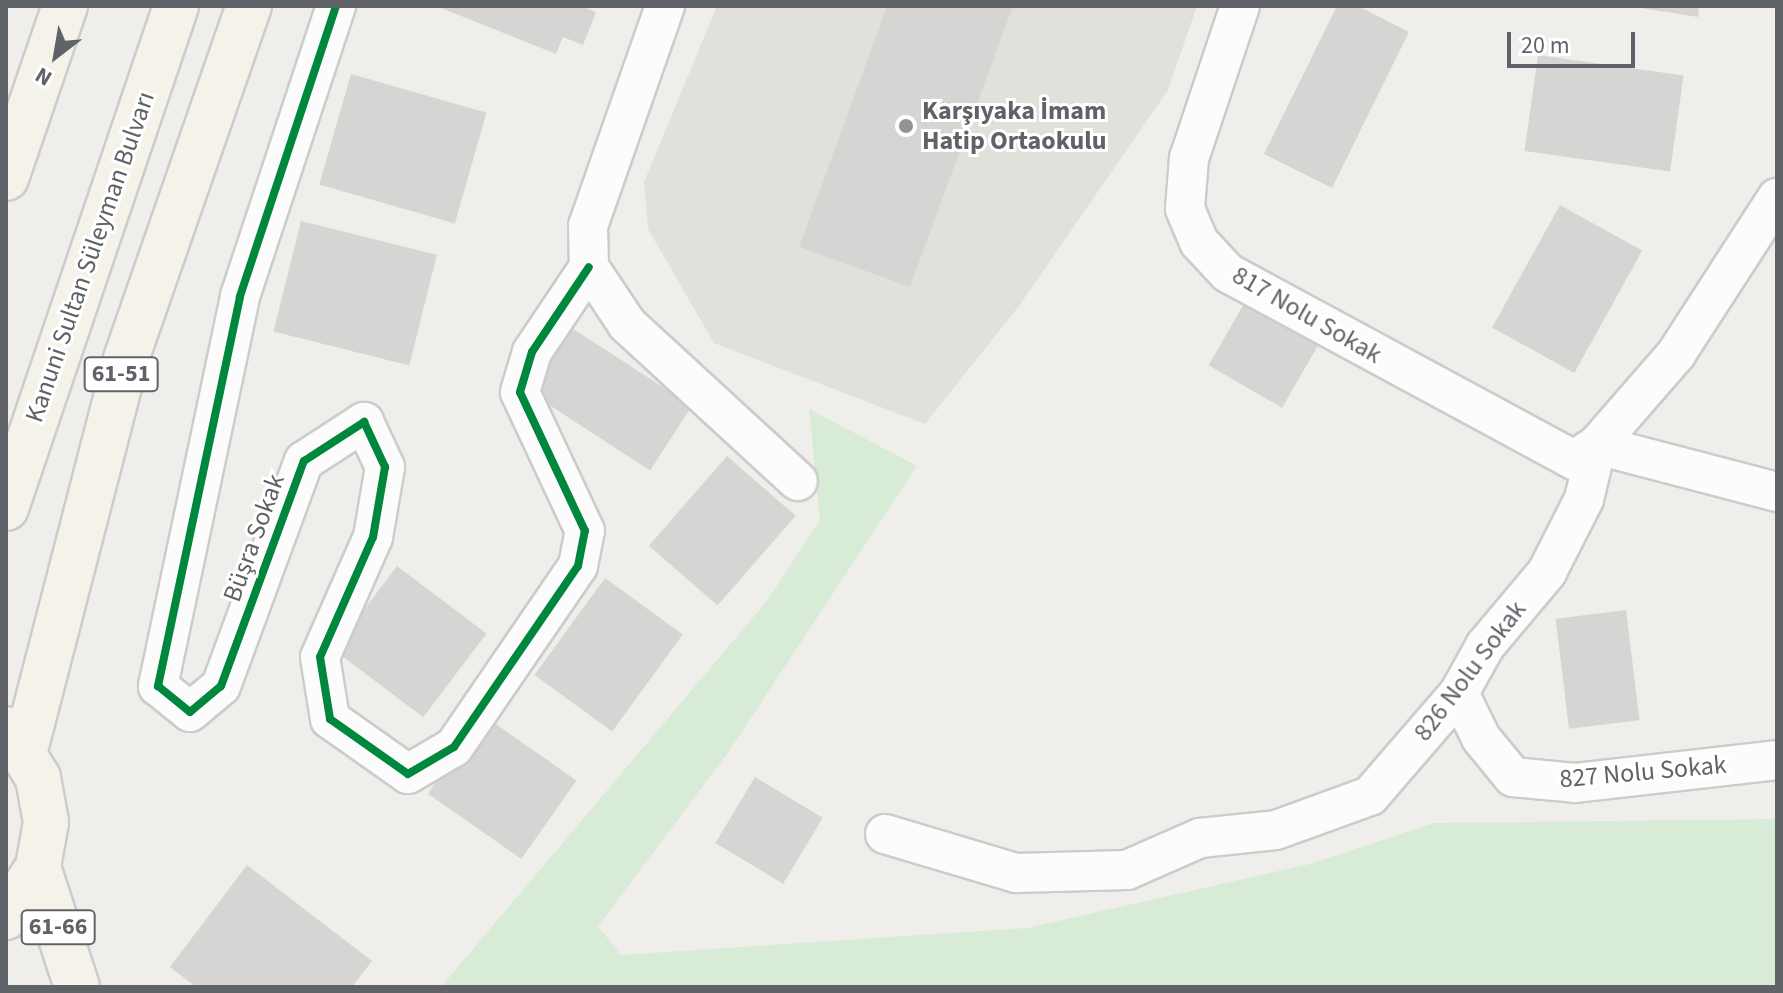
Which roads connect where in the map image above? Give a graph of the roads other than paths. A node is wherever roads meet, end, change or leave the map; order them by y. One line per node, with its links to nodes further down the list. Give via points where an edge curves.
1 (65, 6): 7 (main road)
2 (176, 6): 13 (main road, Kanuni Sultan Süleyman Bulvarı / 61-51)
3 (249, 6): 15 (main road, 61-51, via 126,359)
4 (336, 6): 9 (street, Büşra Sokak, via 240,297 158,686 190,712 221,686 304,461 364,422 385,467 373,537 320,657 330,719 408,774 454,747 578,566 585,531 520,392 532,352)
5 (665, 6): 9 (street, via 588,226)
6 (1240, 6): 10 (street, 817 Nolu Sokak, via 1189,158 1185,209 1199,242 1228,273 1574,460)
7 (6, 178)
8 (1777, 198): 10 (street, 826 Nolu Sokak, via 1676,354)
9 (589, 267): 11 (street, via 627,324)
10 (1597, 445): 12 (street); 14 (street, 826 Nolu Sokak, via 1584,499 1547,572 1485,646)
11 (798, 481)
12 (1777, 492)
13 (6, 508)
14 (1459, 693): 16 (street, 827 Nolu Sokak, via 1481,738 1513,777 1575,783); 17 (street, 826 Nolu Sokak, via 1370,796 1276,830 1200,838 1127,870 1016,873)
15 (15, 739): 18 (main road, 61-66, via 46,822)
16 (1777, 760)
17 (885, 834)
18 (38, 867): 19 (main road, 61-66); 20 (main road, 61-66)
19 (6, 917)
20 (77, 987)

